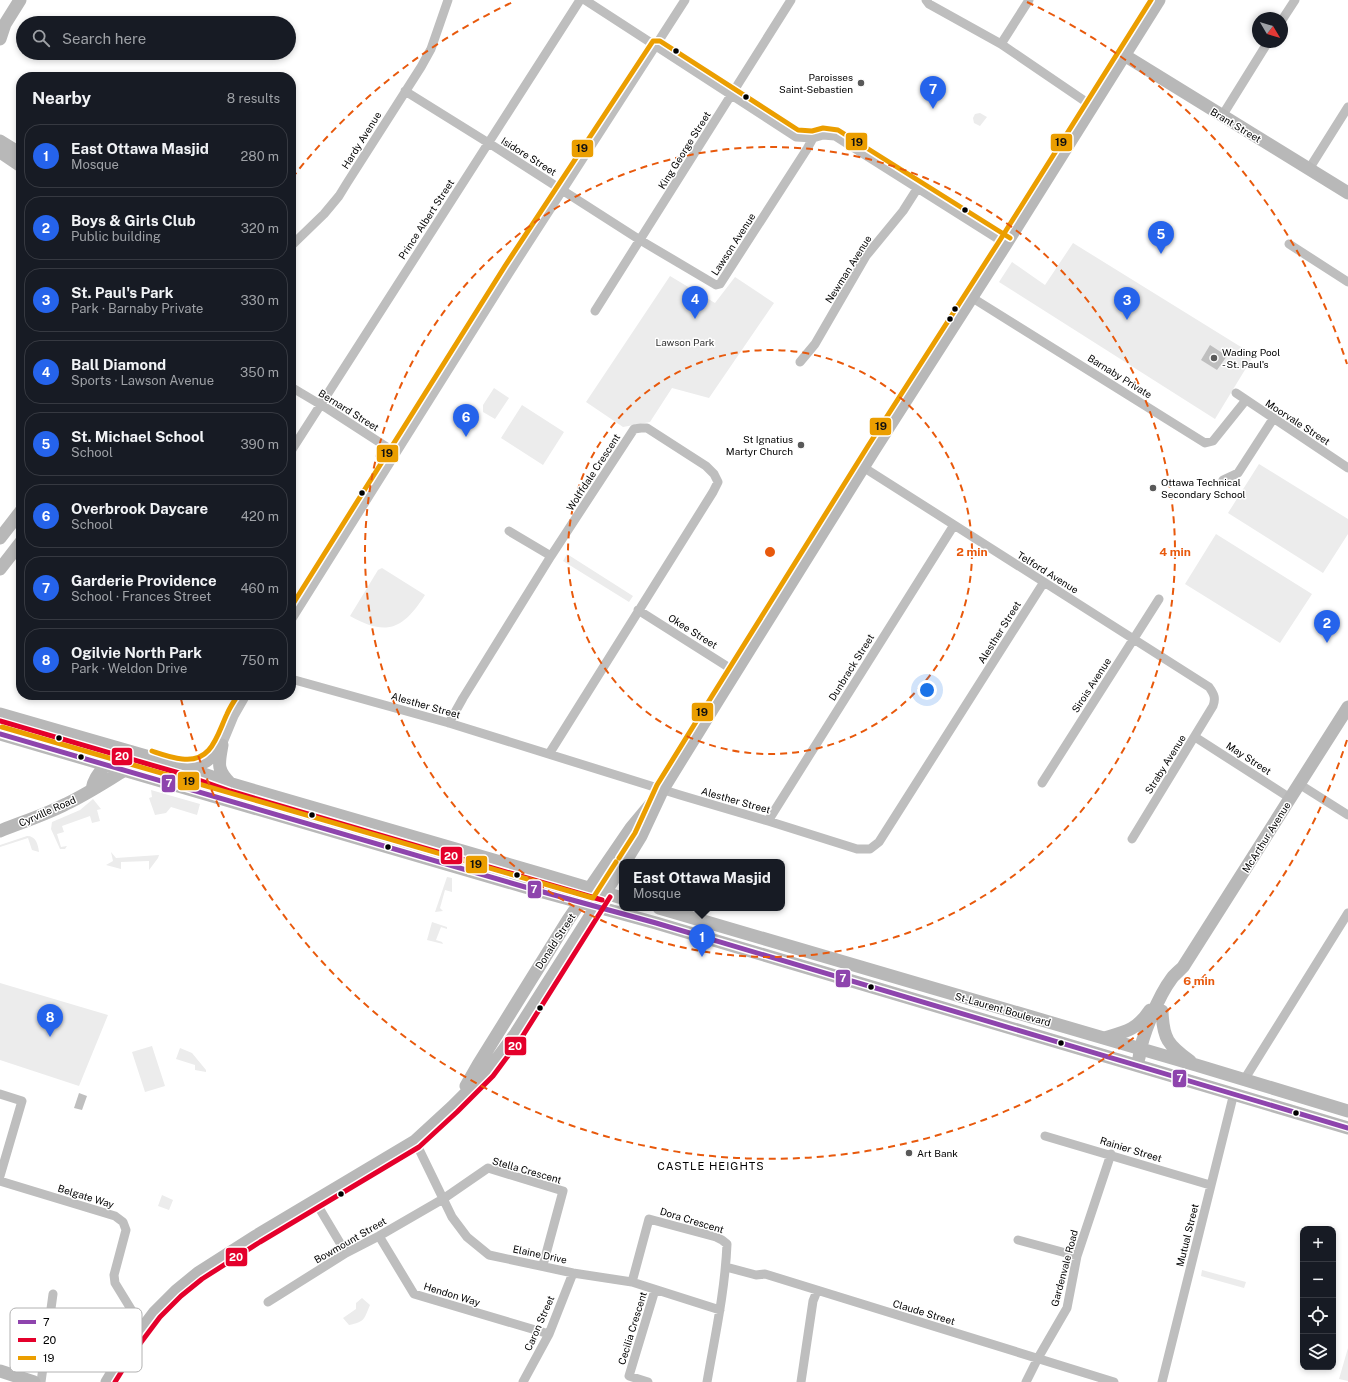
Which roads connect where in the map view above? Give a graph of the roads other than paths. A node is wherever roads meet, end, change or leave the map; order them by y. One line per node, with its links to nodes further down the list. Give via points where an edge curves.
1 (20, 0): 12 (main road)
2 (448, 0): 18 (street, Hardy Avenue, via 431,49)
3 (580, 0): 25 (street, Prince Albert Street)
4 (585, 0): 15 (street)
5 (685, 0): 15 (street)
6 (791, 0): 19 (street, King George Street)
7 (926, 0): 14 (street)
8 (1029, 0): 14 (street)
9 (1159, 0): 17 (main road, Donald Street)
10 (1295, 0): 11 (street)
11 (1287, 12)
12 (3, 26): 13 (main road)
13 (0, 39)
14 (1001, 44): 20 (street)
15 (656, 46): 19 (street); 31 (street)
16 (1264, 48): 22 (street)
17 (1124, 55): 20 (main road, Donald Street); 22 (main road, Brant Street)
18 (405, 91): 25 (street, Isidore Street); 34 (street, Hardy Avenue, via 339,196)
19 (732, 94): 23 (street, via 796,137); 33 (street, King George Street)
20 (1092, 106): 35 (main road, Donald Street)
21 (1348, 107): 29 (street)
22 (1222, 116): 29 (main road, Brant Street)
23 (813, 138): 30 (street, via 823,135 835,136); 33 (street, Lawson Avenue, via 720,284 716,285)
24 (0, 141): 26 (main road)
25 (488, 143): 31 (street, Isidore Street); 44 (street, Prince Albert Street)
26 (16, 151)
27 (0, 152): 28 (main road)
28 (16, 163)
29 (1309, 169): 32 (main road, Brant Street)
30 (917, 189): 35 (street); 40 (street, Newman Avenue, via 903,211 866,256 815,344)
31 (563, 190): 33 (street, Isidore Street); 47 (street)
32 (1348, 193)
33 (640, 240): 39 (street, King George Street)
34 (296, 241)
35 (1006, 244): 38 (main road, Donald Street)
36 (1289, 244): 37 (street)
37 (1348, 282)
38 (972, 297): 43 (street, Barnaby Private, via 1204,443 1213,441); 48 (main road, Donald Street)
39 (595, 311)
40 (800, 362)
41 (296, 390): 44 (street, Bernard Street)
42 (1236, 393): 43 (street, Moorvale Street)
43 (1246, 400): 45 (street, Moorvale Street)
44 (320, 404): 46 (street, Prince Albert Street); 47 (street, Bernard Street)
45 (1273, 419): 49 (street, Moorvale Street); 50 (street, via 1238,473)
46 (296, 443)
47 (396, 453): 61 (street)
48 (863, 467): 52 (street, Telford Avenue); 63 (main road, Donald Street)
49 (1348, 468)
50 (1224, 480)
51 (16, 517): 54 (main road)
52 (954, 525): 58 (street, Telford Avenue); 85 (street, Dunbrack Street)
53 (509, 531): 56 (street)
54 (0, 538)
55 (16, 548): 57 (main road)
56 (551, 556): 60 (street, Wolffdale Crescent, via 634,429 647,428 706,466 718,482); 69 (street, Wolffdale Crescent)
57 (0, 569)
58 (1044, 582): 62 (street, Telford Avenue); 85 (street, Alesther Street, via 879,842 870,849 857,849)
59 (1159, 599): 62 (street, Sirois Avenue)
60 (638, 610): 63 (street, Okee Street); 74 (street, Wolffdale Crescent)
61 (296, 612)
62 (1134, 640): 66 (street, Telford Avenue, via 1209,687); 78 (street, Sirois Avenue)
63 (736, 672): 82 (main road, Donald Street)
64 (296, 680): 69 (street, Alesther Street)
65 (243, 700): 72 (street)
66 (1215, 700): 71 (street, Straby Avenue)
67 (1348, 707): 80 (main road, McArthur Avenue)
68 (1, 714): 73 (main road)
69 (449, 723): 74 (street, Alesther Street)
70 (0, 734): 75 (main road, St-Laurent Boulevard)
71 (1195, 738): 83 (street, May Street); 87 (street, Straby Avenue)
72 (222, 745): 76 (main road, via 212,757 200,765); 79 (main road, via 219,769)
73 (115, 748): 75 (main road); 76 (main road)
74 (548, 754): 82 (street, Alesther Street)
75 (106, 764): 77 (main road, St-Laurent Boulevard); 81 (main road, via 93,782)
76 (181, 766): 79 (main road)
77 (125, 770): 81 (main road, Cyrville Road); 93 (main road, St-Laurent Boulevard)
78 (1042, 783)
79 (232, 784): 90 (main road)
80 (1299, 784): 83 (main road, McArthur Avenue); 84 (street)
81 (92, 789): 86 (main road, Cyrville Road, via 65,805)
82 (663, 789): 85 (street, Alesther Street); 88 (main road, Donald Street, via 641,836); 90 (main road, Donald Street, via 630,828)
83 (1290, 798): 97 (main road, McArthur Avenue)
84 (1348, 815)
85 (768, 820)
86 (0, 831)
87 (1132, 839)
88 (627, 859)
89 (619, 870): 91 (main road, Donald Street)
90 (590, 889): 91 (main road); 93 (main road, Donald Street)
91 (604, 893): 92 (main road); 94 (main road, Donald Street)
92 (619, 897)
93 (581, 902): 94 (main road, St-Laurent Boulevard); 107 (main road, Donald Street, via 478,1065)
94 (596, 906): 103 (main road, St-Laurent Boulevard); 107 (main road, Donald Street, via 516,1033 488,1071)
95 (669, 911): 100 (main road, St-Laurent Boulevard)
96 (1348, 912): 104 (street)
97 (1183, 968): 98 (main road, McArthur Avenue, via 1172,977); 99 (main road, McArthur Avenue, via 1180,979)
98 (1161, 996): 100 (main road, via 1136,1026 1125,1033); 101 (main road, McArthur Avenue)
99 (1162, 1012): 101 (main road, McArthur Avenue); 102 (main road, via 1166,1039 1179,1053)
100 (1104, 1038): 101 (main road, St-Laurent Boulevard)
101 (1143, 1051): 102 (main road, St-Laurent Boulevard); 103 (main road, McArthur Avenue)
102 (1196, 1065): 104 (main road, St-Laurent Boulevard)
103 (1138, 1066): 105 (main road, St-Laurent Boulevard)
104 (1244, 1080): 108 (main road, St-Laurent Boulevard)
105 (1234, 1093): 109 (main road, St-Laurent Boulevard); 115 (street, Mutual Street)
106 (0, 1094): 113 (street, via 22,1101)
107 (459, 1100): 111 (main road, Donald Street)
108 (1348, 1111)
109 (1347, 1125)
110 (1045, 1136): 112 (street, Rainier Street)
111 (415, 1141): 116 (street, Elaine Drive); 117 (main road, Donald Street)
112 (1111, 1154): 115 (street, Rainier Street); 121 (street, Gardenvale Road)
113 (0, 1176)
114 (0, 1181): 131 (street, Belgate Way, via 115,1216 124,1222 126,1230 114,1275 115,1283)
115 (1210, 1185): 148 (street, Mutual Street)
116 (443, 1199): 118 (street, Bowmount Street); 122 (street, Elaine Drive, via 452,1217 467,1237 489,1255); 122 (street, Stella Crescent, via 488,1168 563,1191)
117 (315, 1201): 120 (street); 133 (main road, Donald Street, via 198,1273 176,1291)
118 (379, 1236): 120 (street, Bowmount Street); 134 (street, Hendon Way, via 414,1294)
119 (1018, 1240): 121 (street)
120 (346, 1253): 129 (street, Bowmount Street)
121 (1077, 1256): 135 (street, Gardenvale Road, via 1066,1308)
122 (543, 1265): 124 (street, Elaine Drive)
123 (726, 1267): 125 (street, Dora Crescent, via 727,1244 722,1240 649,1219); 127 (street, Claude Street, via 756,1275 764,1274); 132 (street, Dora Crescent)
124 (573, 1272): 125 (street, Elaine Drive); 134 (street, Caron Street)
125 (632, 1282): 126 (street, Elaine Drive)
126 (655, 1290): 132 (street, Elaine Drive); 143 (street, Cecilia Crescent, via 629,1376)
127 (817, 1291): 135 (street, Claude Street); 145 (street, via 813,1301)
128 (53, 1294): 130 (street)
129 (268, 1302)
130 (51, 1308)
131 (130, 1308)
132 (720, 1310): 144 (street)
133 (143, 1327)
134 (549, 1334): 142 (street, Caron Street)
135 (1038, 1358): 146 (street, Gardenvale Road); 147 (street, Claude Street)
136 (0, 1371): 139 (main road)
137 (42, 1372): 140 (street)
138 (113, 1372): 141 (main road, Donald Street)
139 (34, 1382)
140 (41, 1382)
141 (107, 1382)
142 (523, 1382)
143 (648, 1382)
144 (707, 1382)
145 (801, 1382)
146 (1026, 1382)
147 (1114, 1382)
148 (1162, 1382)

